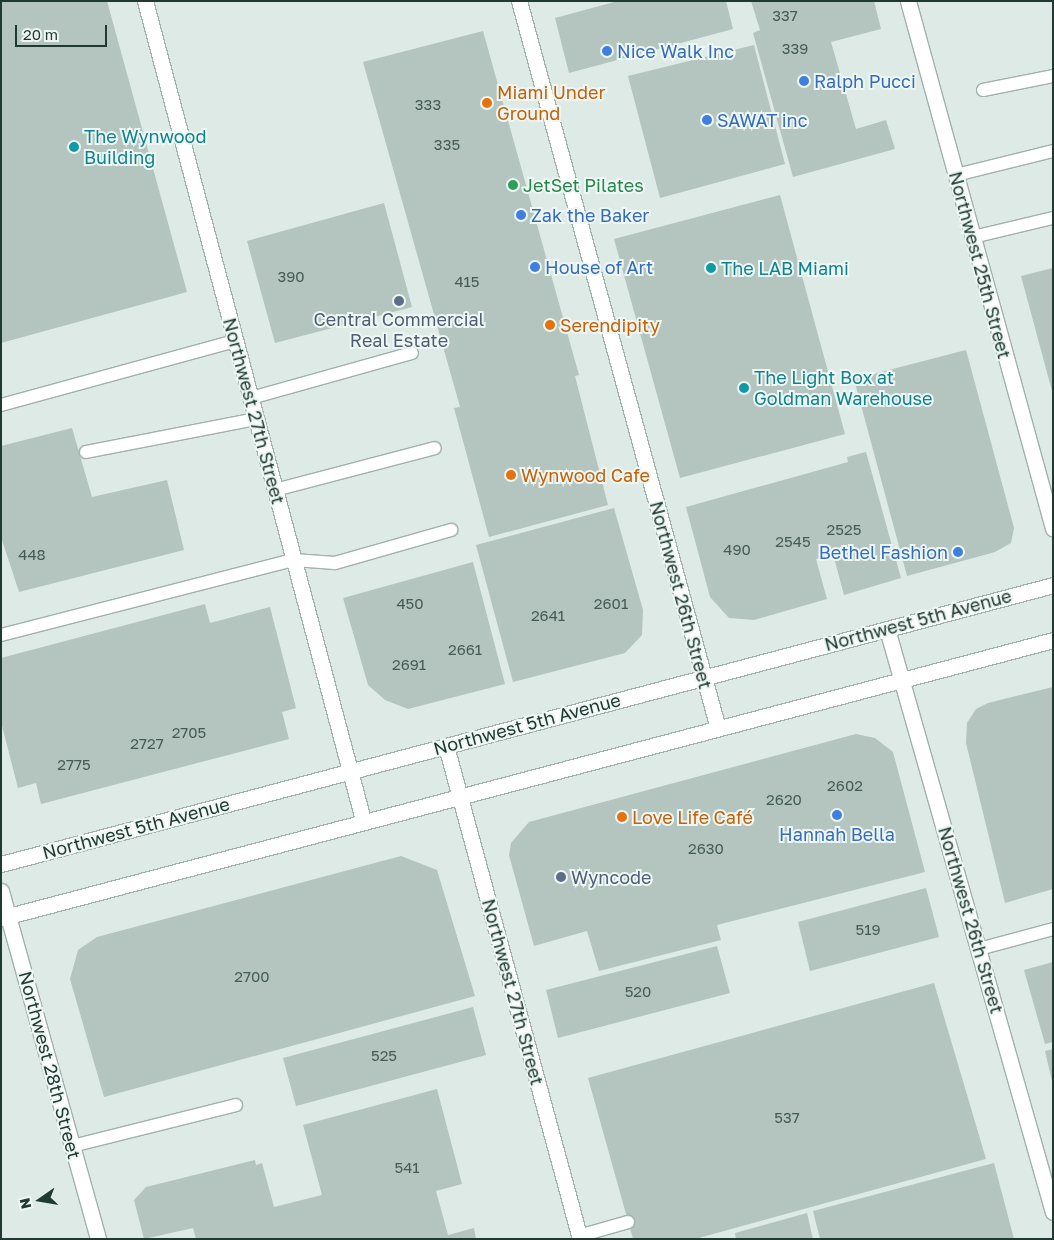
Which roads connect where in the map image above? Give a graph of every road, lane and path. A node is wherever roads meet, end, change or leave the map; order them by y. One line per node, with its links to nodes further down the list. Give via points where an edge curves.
1 (145, 1): 10 (street, Northwest 27th Street)
2 (519, 1): 25 (street, Northwest 26th Street)
3 (908, 1): 7 (street, Northwest 25th Street)
4 (1053, 76): 5 (lane)
5 (983, 90)
6 (1053, 151): 7 (lane)
7 (956, 175): 9 (street, Northwest 25th Street)
8 (1053, 218): 9 (lane)
9 (973, 237): 18 (street, Northwest 25th Street)
10 (236, 341): 12 (street, Northwest 27th Street); 13 (lane)
11 (412, 353): 12 (lane)
12 (251, 398): 14 (street, Northwest 27th Street)
13 (1, 405)
14 (256, 419): 16 (lane); 17 (street, Northwest 27th Street)
15 (436, 448): 17 (lane)
16 (86, 452)
17 (275, 490): 20 (street, Northwest 27th Street)
18 (1053, 528)
19 (451, 530): 20 (lane, via 335,563)
20 (294, 560): 23 (lane); 29 (street, Northwest 27th Street)
21 (1053, 585): 22 (street, Northwest 5th Avenue)
22 (887, 629): 25 (street, Northwest 5th Avenue); 26 (street, Northwest 26th Street)
23 (1, 635)
24 (1053, 640): 26 (street)
25 (704, 677): 27 (street, Northwest 26th Street); 28 (street, Northwest 5th Avenue)
26 (904, 677): 27 (street); 36 (street, Northwest 26th Street)
27 (717, 725): 30 (street)
28 (446, 746): 29 (street, Northwest 5th Avenue); 30 (street, Northwest 27th Street)
29 (350, 771): 31 (street, Northwest 27th Street); 32 (street, Northwest 5th Avenue)
30 (462, 796): 31 (street); 41 (street, Northwest 27th Street)
31 (363, 820): 34 (street)
32 (1, 864)
33 (1, 891): 34 (street, Northwest 28th Street)
34 (5, 918): 38 (street, Northwest 28th Street)
35 (1053, 929): 36 (lane)
36 (979, 949): 39 (street, Northwest 26th Street)
37 (236, 1104): 38 (lane)
38 (72, 1146): 42 (street, Northwest 28th Street)
39 (1053, 1212)
40 (628, 1222): 41 (lane)
41 (579, 1238)
42 (98, 1239)

